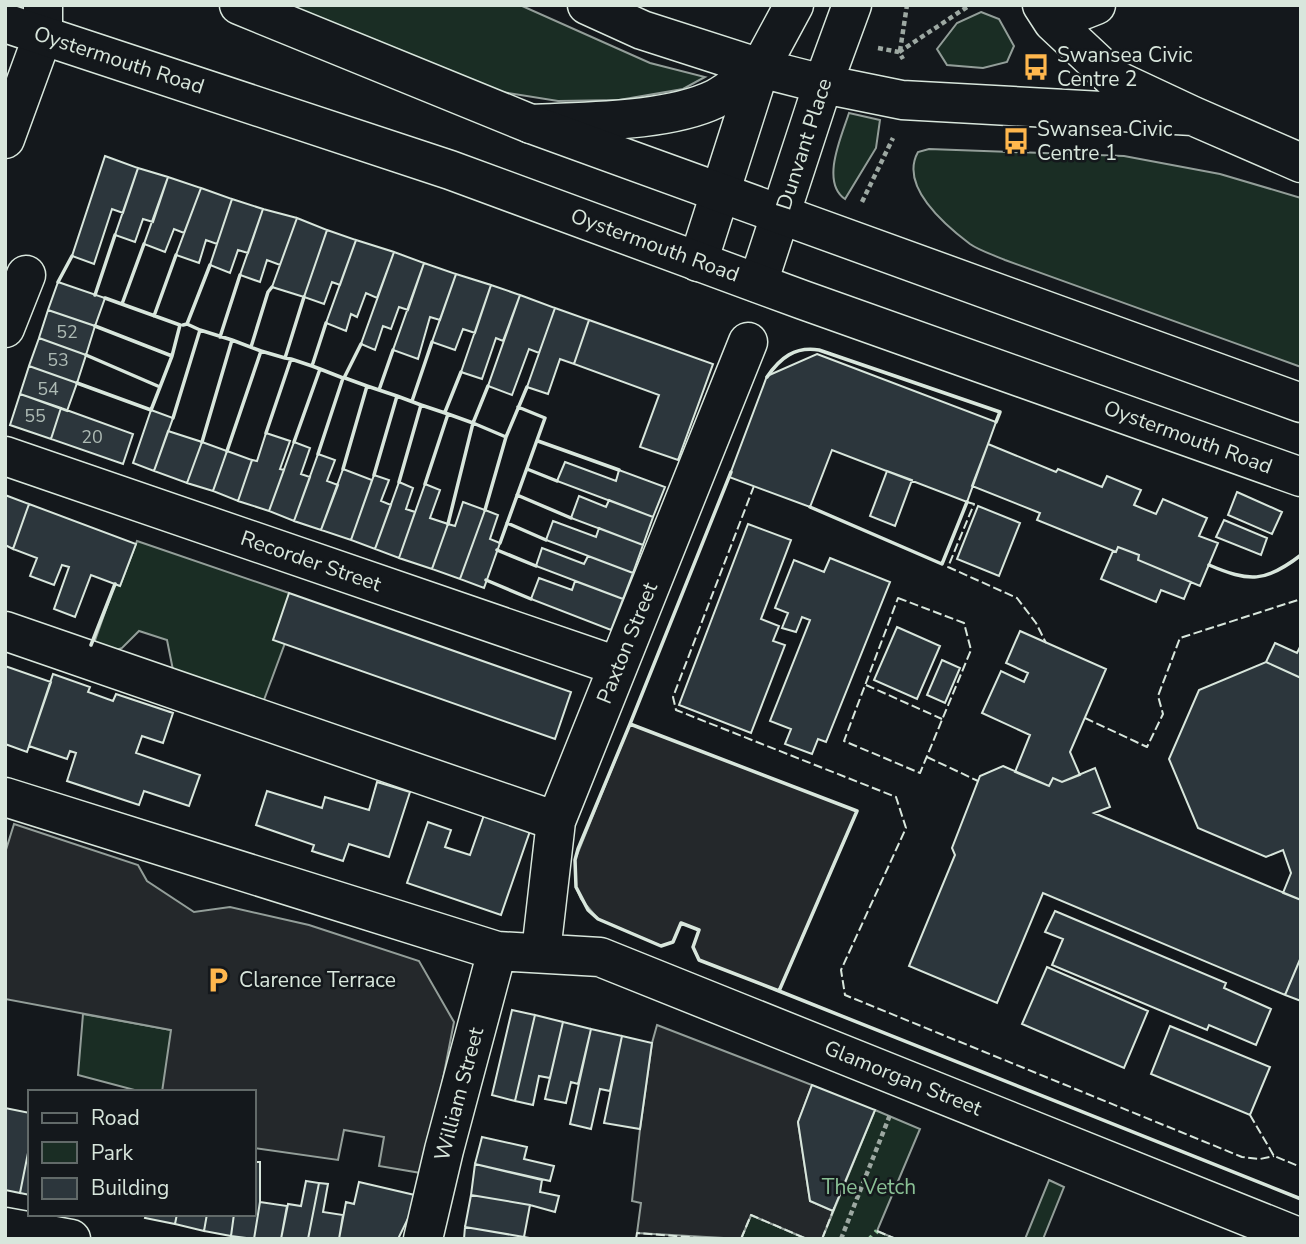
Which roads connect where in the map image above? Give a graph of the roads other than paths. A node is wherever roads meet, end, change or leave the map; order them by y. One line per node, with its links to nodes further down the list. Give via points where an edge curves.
1 (239, 5): 12 (street)
2 (587, 5): 9 (street, via 642,30)
3 (794, 5): 9 (street)
4 (852, 5): 10 (street, Dunvant Place)
5 (1096, 5): 6 (street)
6 (1047, 14): 11 (street, via 1114,79)
7 (43, 20): 8 (street, Oystermouth Road); 13 (street); 17 (street, Oystermouth Road)
8 (5, 23)
9 (760, 68): 10 (street); 12 (street, via 716,98 681,110 615,120); 15 (street)
10 (823, 84): 11 (street, via 902,100); 16 (street, Dunvant Place)
11 (1193, 117): 14 (street)
12 (531, 124): 15 (street)
13 (5, 139)
14 (1301, 163)
15 (720, 193): 16 (street); 17 (street)
16 (781, 214): 19 (street, Dunvant Place); 22 (street)
17 (698, 262): 19 (street, Oystermouth Road)
18 (26, 275): 20 (street)
19 (758, 283): 24 (street, Oystermouth Road)
20 (5, 328)
21 (748, 342): 26 (street, Paxton Street)
22 (1301, 403)
23 (5, 456): 26 (street, Recorder Street)
24 (1301, 477)
25 (5, 631): 28 (street)
26 (617, 666): 28 (street, Paxton Street)
27 (5, 797): 29 (street)
28 (556, 821): 30 (street, Paxton Street)
29 (498, 951): 30 (street, Glamorgan Street); 32 (street, William Street)
30 (541, 952): 34 (street, Glamorgan Street, via 600,957)
31 (5, 1227): 33 (street)
32 (424, 1236)
33 (53, 1237)
34 (1301, 1238)

